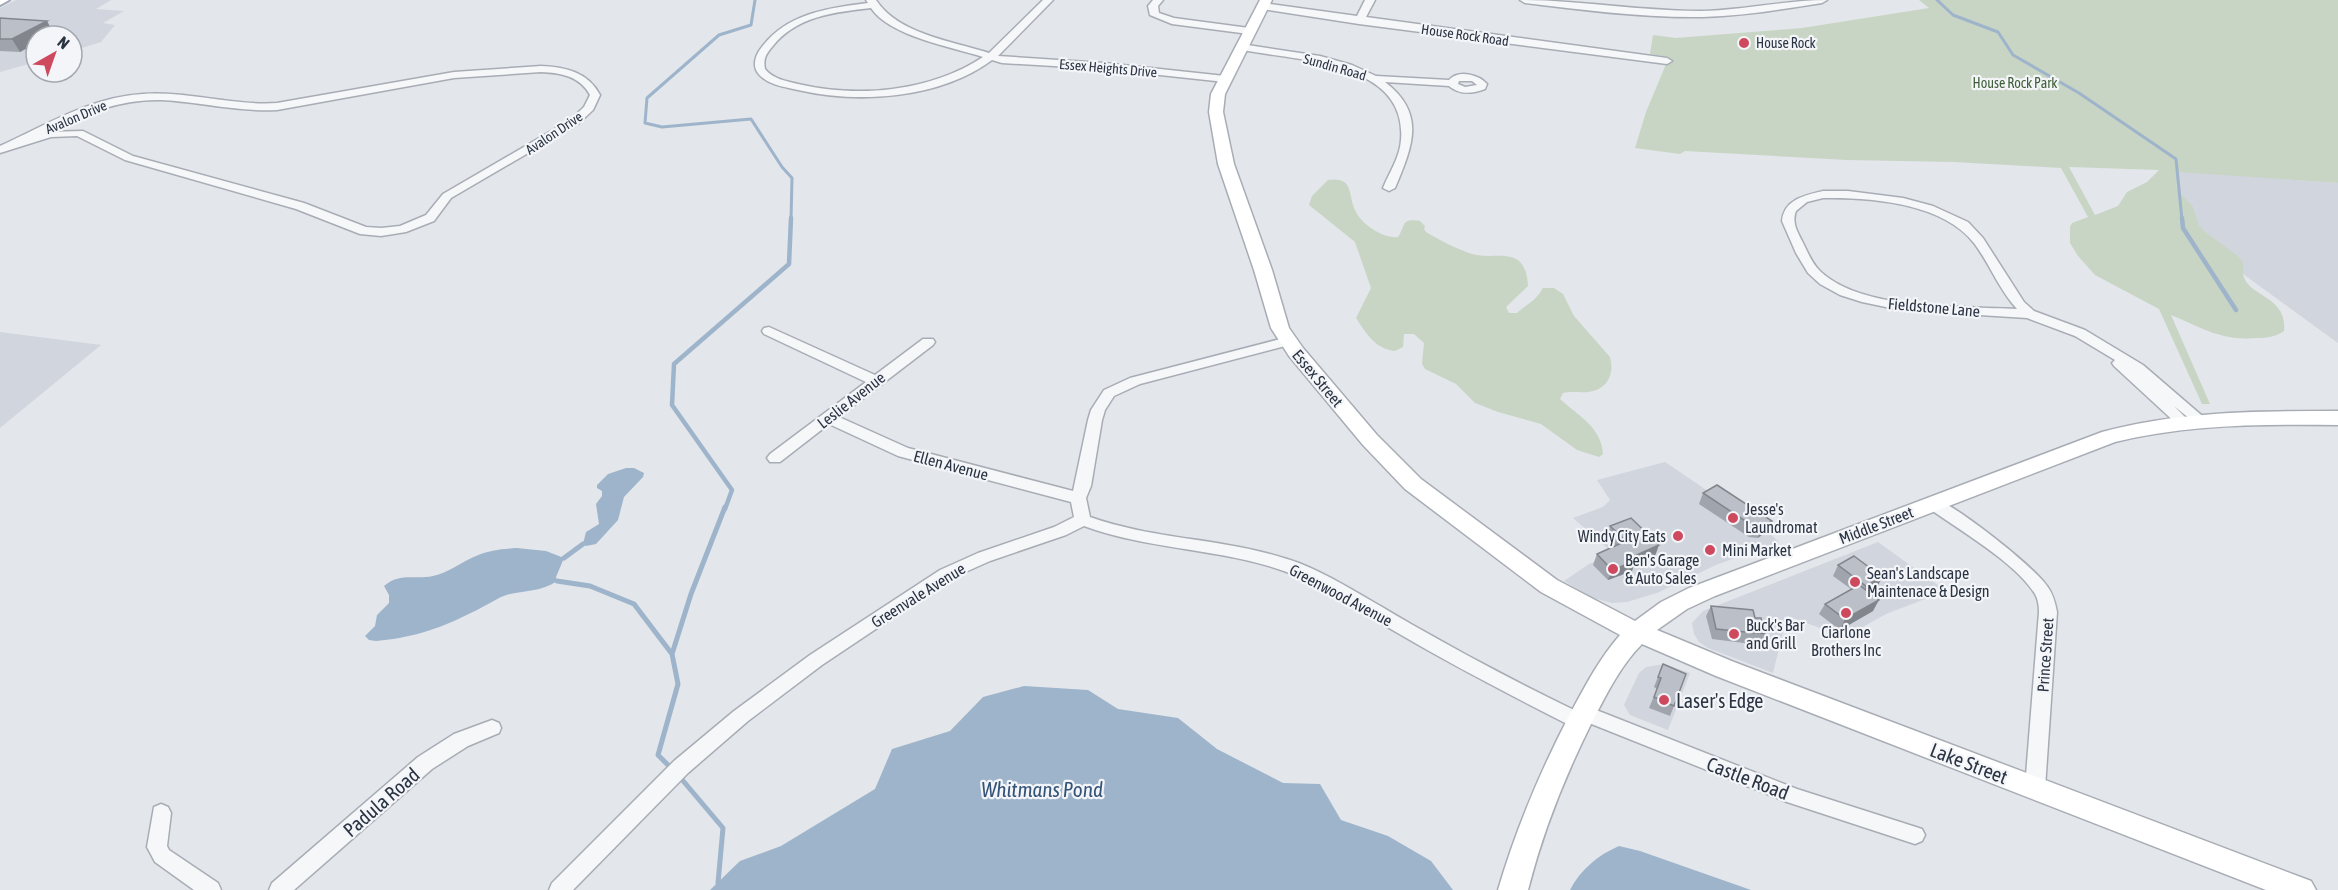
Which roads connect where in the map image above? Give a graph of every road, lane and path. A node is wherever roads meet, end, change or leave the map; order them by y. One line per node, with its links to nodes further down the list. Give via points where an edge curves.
1 (1048, 0): 10 (street)
2 (1158, 0): 9 (street, Sundin Road, via 1153,6 1155,15)
3 (1370, 0): 8 (street)
4 (1524, 0): 5 (street, via 1683,14 1745,11)
5 (1822, 0)
6 (871, 2): 10 (street, Essex Heights Drive, via 891,22 909,31); 10 (street, via 791,23 772,38 760,58 763,73 772,80 803,89 872,92 941,80)
7 (1264, 3): 8 (street, House Rock Road); 9 (street, Essex Street)
8 (1359, 21): 11 (street, House Rock Road)
9 (1245, 39): 12 (street, Essex Street); 13 (street, Sundin Road)
10 (991, 57): 12 (street, Essex Heights Drive, via 1012,62 1081,64)
11 (1667, 61)
12 (1225, 79): 21 (street, Essex Street, via 1216,103 1226,164)
13 (1376, 79): 14 (street); 17 (street, Sundin Road, via 1393,92 1407,119 1405,148)
14 (1452, 83)
15 (14, 144): 15 (street, Avalon Drive, via 85,110 139,97 273,106 440,77 535,69 578,76 589,83 595,95 589,108 574,122 447,196 430,218 381,232 364,231 300,206 129,158 79,134 51,134); 16 (street, Avalon Drive)
16 (0, 150)
17 (1389, 188)
18 (2029, 314): 18 (street, Fieldstone Lane, via 1882,304 1844,291 1809,266 1788,225 1788,216 1799,201 1842,194 1941,212 1969,230); 25 (street, Fieldstone Lane, via 2080,333 2112,353 2124,369)
19 (770, 331): 22 (street)
20 (928, 342): 22 (street, Leslie Avenue)
21 (1288, 342): 27 (street, via 1135,381 1110,393 1098,410); 30 (street, Essex Street, via 1370,440 1426,495 1549,585)
22 (876, 381): 23 (street, Leslie Avenue)
23 (829, 418): 26 (street, Leslie Avenue); 27 (street, Ellen Avenue, via 903,452)
24 (2338, 418): 25 (street, Middle Street)
25 (2192, 421): 28 (street, Middle Street, via 2109,437)
26 (775, 458)
27 (1078, 498): 29 (street)
28 (1933, 503): 30 (street, Middle Street, via 1690,596); 33 (street, Prince Street, via 2027,574 2047,602)
29 (1083, 520): 31 (street, Greenwood Avenue, via 1112,530 1239,553 1290,567 1498,681); 38 (street, Greenvale Avenue, via 946,574 768,695 665,781)
30 (1638, 633): 31 (street, Middle Street, via 1611,665); 33 (street, Lake Street)
31 (1582, 717): 35 (street, Castle Road, via 1794,796); 39 (street, Middle Street, via 1536,814)
32 (492, 728): 37 (street, Padula Road, via 460,740 425,763)
33 (2035, 788): 40 (street, Lake Street)
34 (162, 813): 36 (street, via 157,847 162,856)
35 (1915, 835)
36 (212, 890)
37 (279, 890)
38 (559, 890)
39 (1513, 890)
40 (2301, 890)

